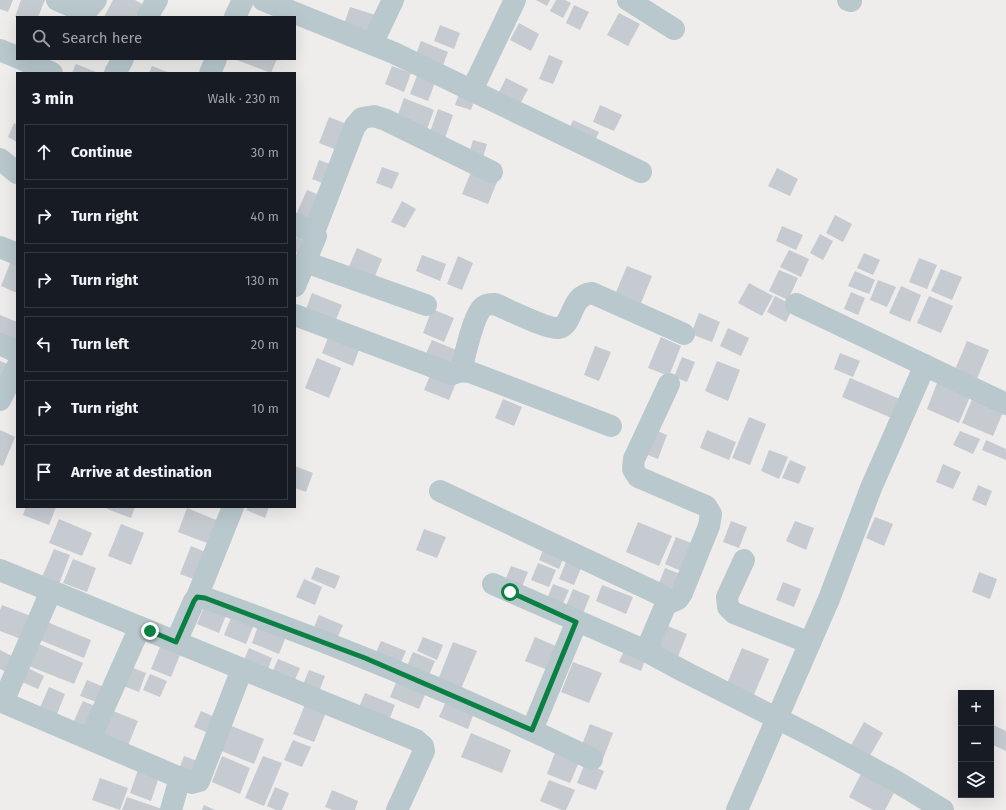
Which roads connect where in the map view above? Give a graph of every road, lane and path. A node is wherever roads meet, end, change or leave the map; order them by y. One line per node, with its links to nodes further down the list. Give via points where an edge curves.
1 (57, 0): 2 (street, via 80,10 88,9)
2 (96, 0)
3 (243, 0): 8 (street)
4 (263, 0): 10 (street)
5 (393, 0): 10 (street)
6 (515, 0): 19 (street)
7 (628, 0): 9 (street)
8 (235, 16)
9 (674, 29)
10 (372, 44): 19 (street)
11 (0, 50): 12 (street)
12 (16, 57)
13 (23, 60): 16 (street)
14 (122, 60): 17 (street)
15 (216, 60): 18 (street)
16 (50, 72)
17 (116, 72)
18 (210, 72)
19 (472, 90): 23 (street)
20 (0, 159): 21 (street)
21 (16, 172)
22 (492, 172): 24 (street, via 386,120 374,116 362,118 355,126)
23 (641, 172)
24 (304, 228): 27 (street, via 316,236)
25 (0, 247): 26 (street)
26 (16, 254)
27 (305, 262): 28 (street); 30 (street)
28 (296, 284)
29 (796, 304): 35 (street)
30 (426, 305)
31 (296, 315): 37 (street, via 452,374)
32 (684, 334): 37 (street, via 592,293 585,293 578,298 564,326 558,328 489,304 482,308 476,321)
33 (0, 344): 34 (street)
34 (16, 352)
35 (925, 365): 40 (street); 53 (street, via 871,488)
36 (16, 369): 39 (street)
37 (461, 371): 41 (street, via 470,372)
38 (669, 384): 49 (street, via 634,459 633,469 638,477 706,506 711,514 709,526 682,593 678,599)
39 (8, 394)
40 (1006, 404)
41 (611, 426)
42 (440, 491): 49 (street, via 659,594 665,599)
43 (233, 508): 48 (street)
44 (744, 560): 53 (street, via 727,597 728,607 734,613)
45 (0, 570): 47 (street)
46 (493, 584): 50 (street)
47 (52, 591): 51 (street); 56 (street)
48 (197, 597): 52 (street); 58 (street, via 240,610 365,658)
49 (666, 604): 54 (street)
50 (576, 622): 54 (street); 58 (street)
51 (140, 627): 52 (street); 59 (street)
52 (176, 642): 55 (street)
53 (810, 643): 57 (street)
54 (646, 651): 57 (street)
55 (242, 669): 61 (street, via 199,781 192,783); 63 (street, via 416,740 423,746 421,759)
56 (1, 701): 59 (street)
57 (777, 718): 64 (street); 65 (street, via 886,776)
58 (532, 730): 60 (street)
59 (90, 739): 61 (street)
60 (592, 759)
61 (180, 778): 62 (street)
62 (171, 810)
63 (397, 810)
64 (737, 810)
65 (943, 810)

